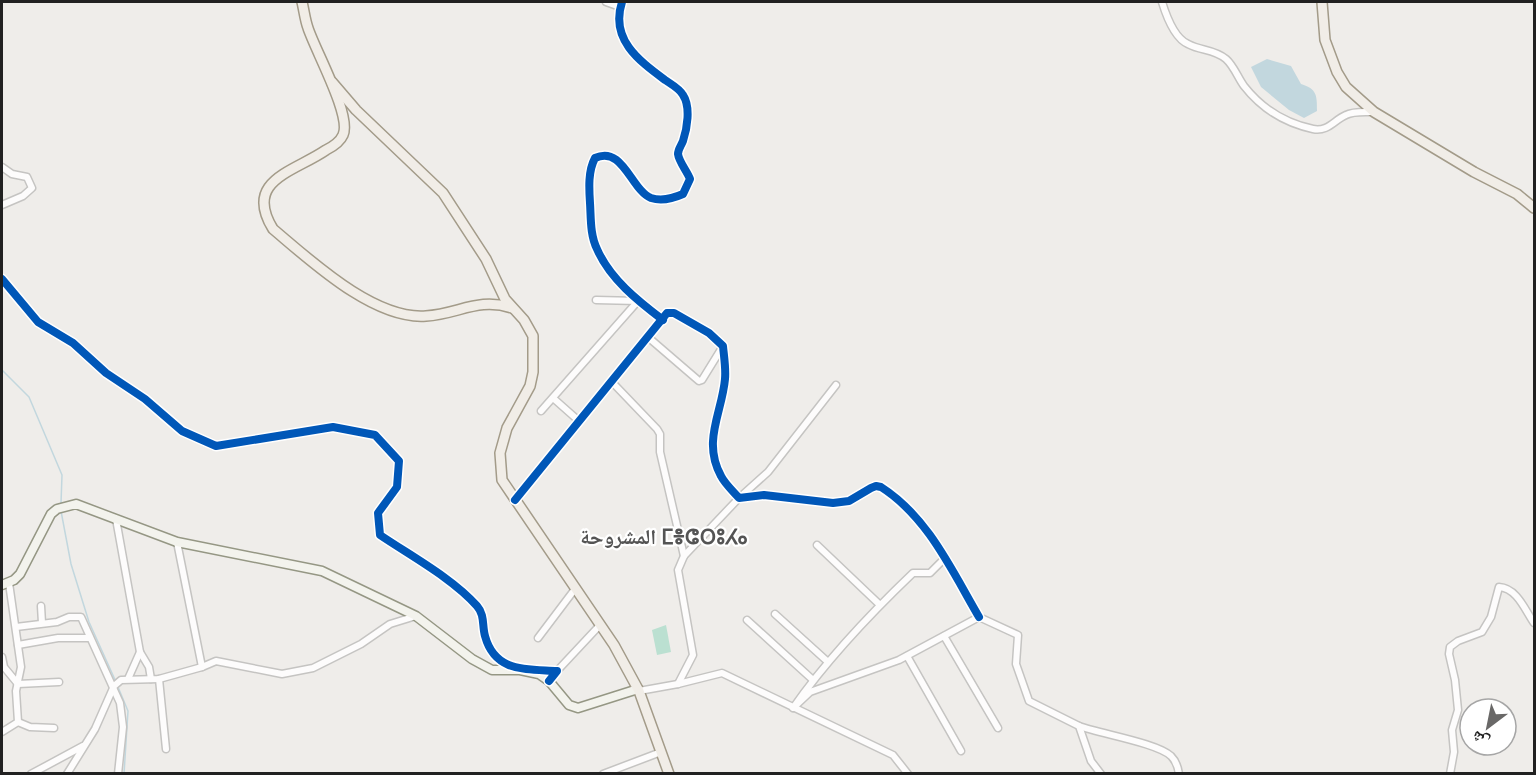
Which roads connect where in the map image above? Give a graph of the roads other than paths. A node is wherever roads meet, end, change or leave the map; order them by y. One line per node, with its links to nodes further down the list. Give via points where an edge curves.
1 (302, 2): 6 (main road, via 320,60)
2 (606, 2): 5 (street)
3 (1162, 2): 7 (street, via 1179,37 1190,45 1221,55 1243,85 1275,115 1315,130 1331,126 1347,114)
4 (1322, 2): 7 (main road, via 1325,40 1337,72 1346,87)
5 (621, 4): 13 (street, via 618,26 626,46 684,95 687,109 687,124 678,151 690,179 683,194 650,198 623,166 607,156 594,158 591,166 592,232 597,249)
6 (332, 82): 14 (main road, via 443,193); 14 (main road, via 345,125 343,135 335,145 269,185 263,205 273,229 355,294 382,309 405,316 426,316 484,303)
7 (1374, 112): 10 (main road, via 1517,194)
8 (2, 167): 9 (street, via 27,177 32,188)
9 (2, 205)
10 (1534, 208)
11 (2, 279): 51 (street, via 38,322 73,343 182,431 216,446 333,427 375,435 399,461 397,487 378,513 380,535 455,586 478,608 484,635 498,660 518,669)
12 (596, 300): 13 (street)
13 (638, 301): 15 (street); 20 (street)
14 (514, 309): 24 (main road, via 533,336 530,386 507,428 500,453 502,480)
15 (663, 320): 16 (street); 17 (street, via 667,313 674,313)
16 (649, 338): 17 (street, via 699,381); 18 (street)
17 (723, 346): 23 (street, via 726,370 712,436 714,456 721,476)
18 (611, 381): 22 (street); 28 (street, via 660,434 660,452)
19 (836, 385): 23 (street, via 774,465)
20 (553, 398): 21 (street); 22 (street)
21 (541, 411)
22 (579, 421): 24 (street)
23 (739, 498): 28 (street); 29 (street, via 764,495 833,503 849,501 876,486 920,521)
24 (515, 500): 31 (main road)
25 (116, 519): 26 (main road); 30 (main road, via 76,504 57,509 20,574); 46 (street)
26 (177, 542): 35 (main road, via 322,571); 50 (street)
27 (817, 545): 32 (street)
28 (684, 556): 59 (street, via 678,570 693,655)
29 (945, 558): 32 (street, via 930,573 913,573); 36 (street)
30 (5, 584): 41 (street)
31 (575, 589): 40 (main road); 44 (street)
32 (880, 605): 49 (street)
33 (41, 606): 38 (street)
34 (775, 614): 49 (street)
35 (416, 616): 50 (street, via 390,624 313,668 282,674 216,661); 56 (main road, via 492,670 520,670)
36 (979, 617): 42 (street); 64 (street, via 1018,635 1016,664 1029,701)
37 (747, 620): 55 (street)
38 (42, 623): 41 (street); 43 (street, via 81,617)
39 (1534, 623): 80 (street, via 1514,594 1499,587 1491,617 1482,632 1450,647 1458,710 1452,730)
40 (600, 625): 51 (street); 61 (main road)
41 (16, 627): 45 (street)
42 (944, 636): 47 (street); 66 (street)
43 (90, 638): 45 (street); 60 (street)
44 (538, 638)
45 (18, 645): 58 (street)
46 (140, 652): 52 (street); 54 (street)
47 (907, 656): 62 (street, via 810,692); 70 (street)
48 (2, 657): 58 (street, via 4,667)
49 (828, 662): 55 (street)
50 (202, 668): 53 (street)
51 (557, 671): 56 (street)
52 (151, 679): 53 (street); 54 (street)
53 (159, 679): 69 (street)
54 (125, 680): 60 (street)
55 (813, 680): 62 (street)
56 (549, 681): 61 (main road, via 569,705 578,708)
57 (58, 682): 58 (street)
58 (18, 684): 63 (street)
59 (678, 684): 61 (street); 62 (street, via 722,673)
60 (113, 688): 68 (street); 74 (street, via 120,703 123,727)
61 (638, 690): 71 (main road)
62 (793, 708): 77 (street, via 893,755)
63 (18, 722): 65 (street, via 30,728); 67 (street)
64 (1079, 726): 78 (street, via 1091,761); 79 (street, via 1158,748 1171,756)
65 (54, 728)
66 (998, 728)
67 (2, 732)
68 (84, 745): 72 (street); 73 (street)
69 (165, 749)
70 (961, 751)
71 (661, 752): 75 (street); 76 (main road)
72 (31, 774)
73 (67, 774)
74 (118, 774)
75 (603, 774)
76 (669, 774)
77 (908, 774)
78 (1101, 774)
79 (1179, 774)
80 (1450, 774)

